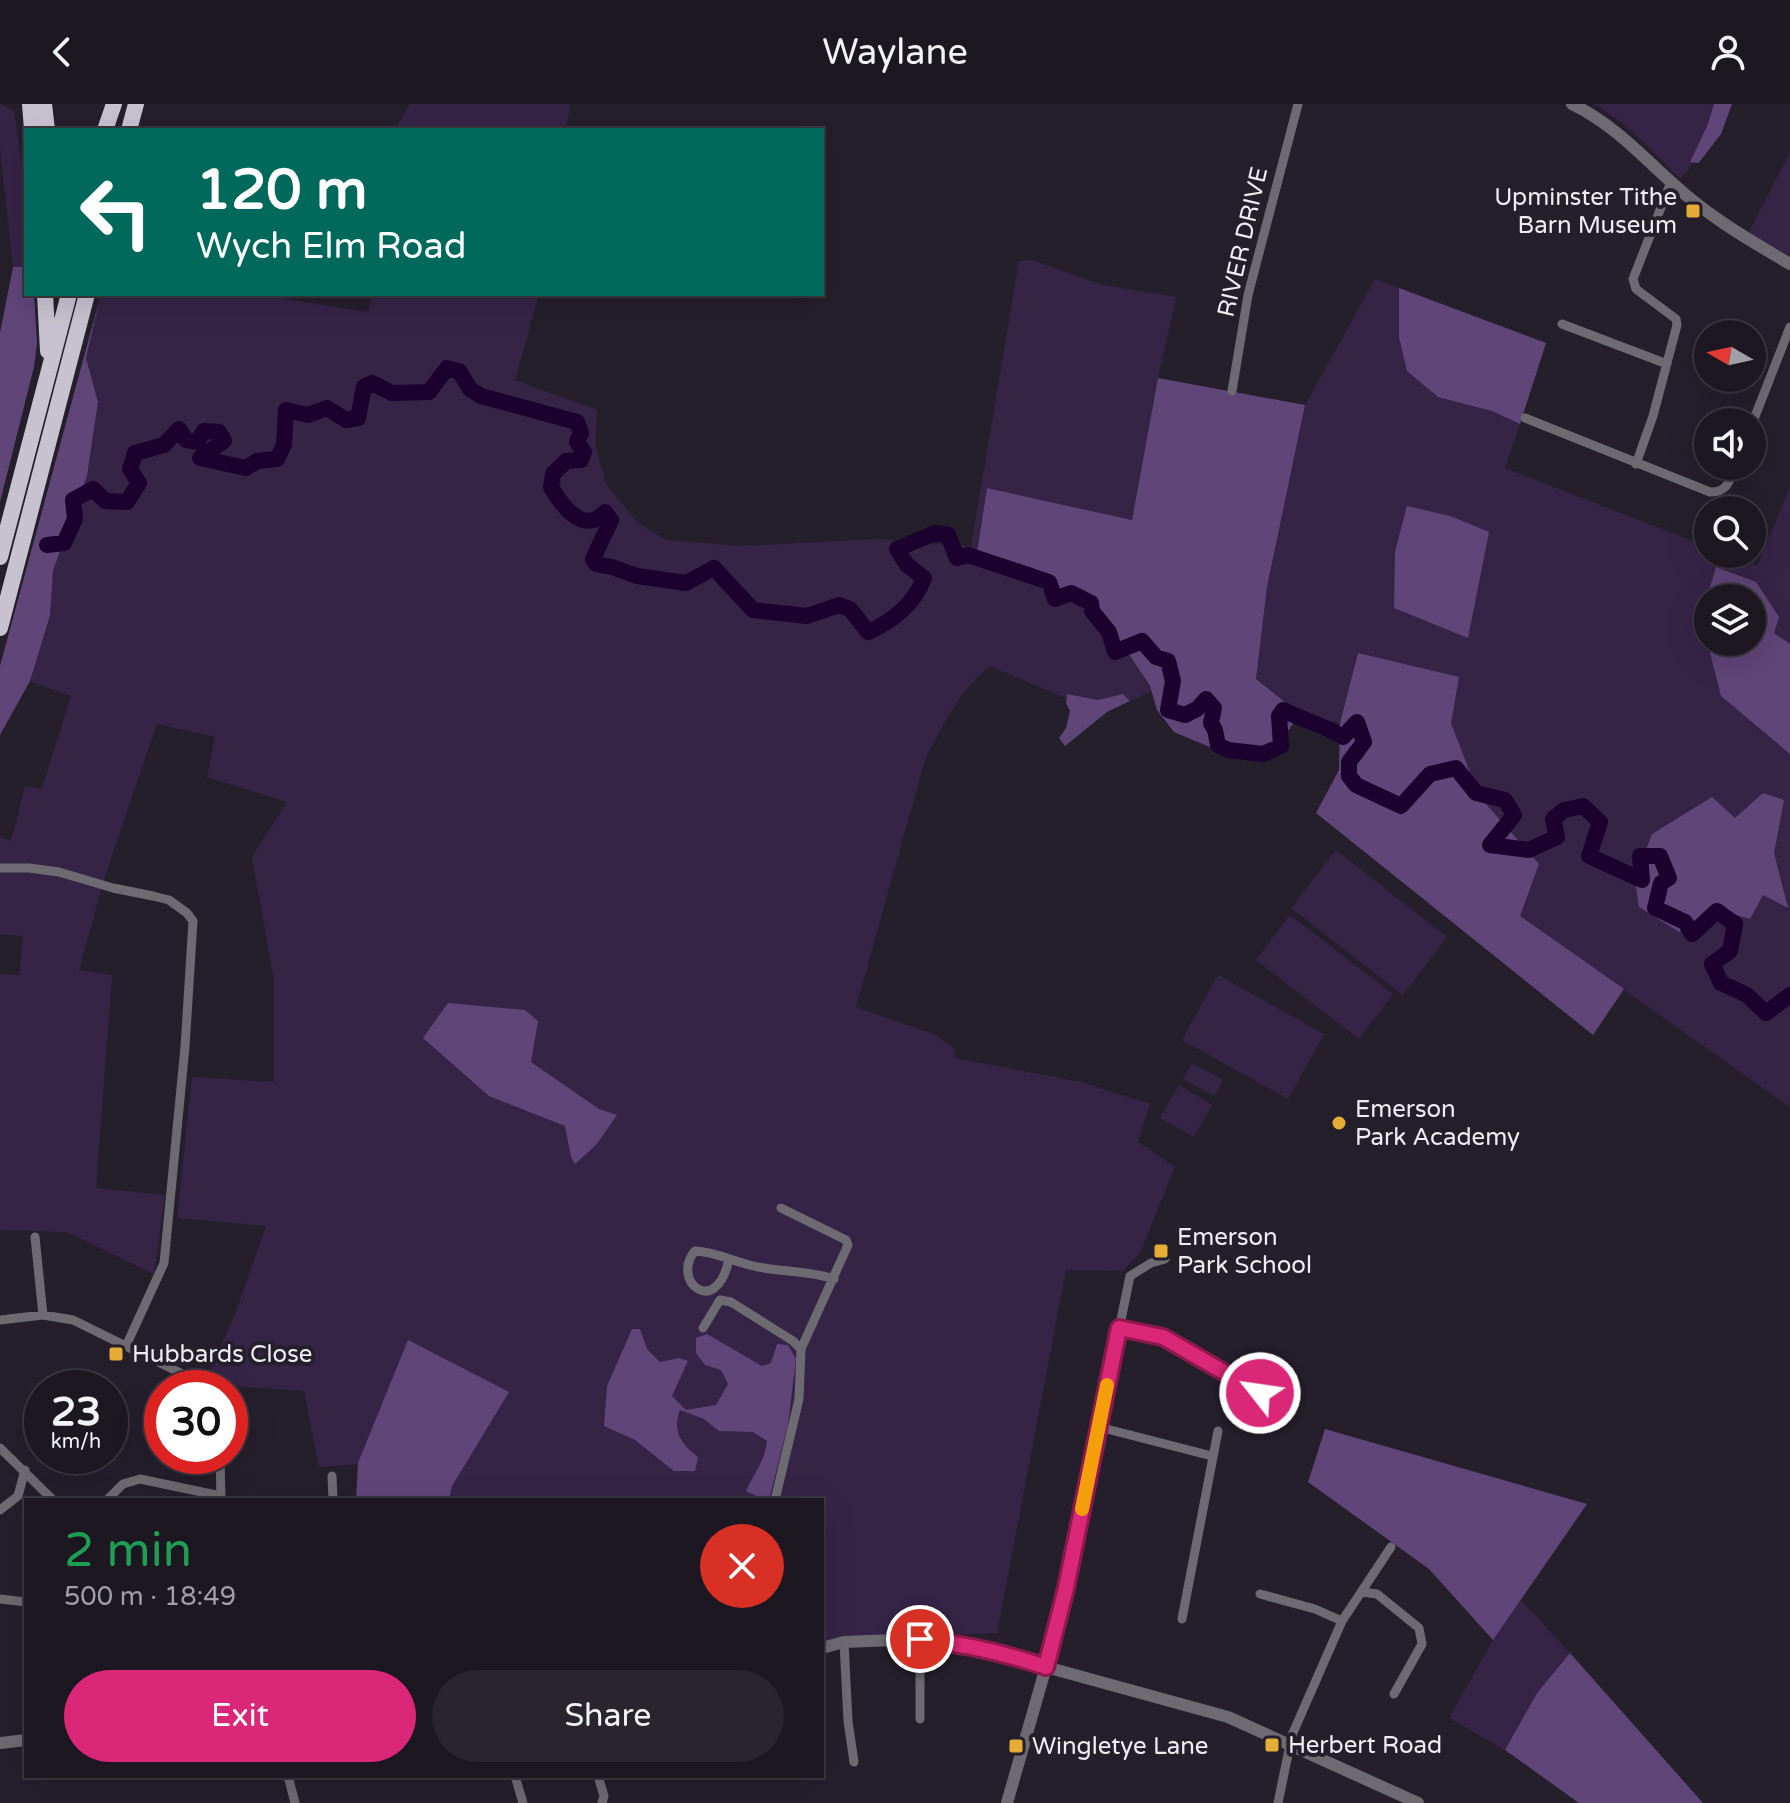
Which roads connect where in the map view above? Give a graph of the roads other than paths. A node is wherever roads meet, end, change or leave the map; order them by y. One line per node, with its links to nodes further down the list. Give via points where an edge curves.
1 (30, 104): 7 (highway)
2 (44, 104): 8 (highway)
3 (117, 104): 9 (highway); 10 (highway)
4 (138, 104): 11 (highway)
5 (1298, 104): 21 (street, RIVER DRIVE, via 1248,295)
6 (1572, 104): 12 (street, via 1610,126)
7 (32, 128)
8 (47, 128)
9 (106, 128)
10 (124, 128)
11 (125, 128)
12 (1671, 182): 13 (street, via 1736,232); 19 (street, via 1633,279 1636,289 1676,319)
13 (1790, 264)
14 (45, 296): 20 (highway)
15 (68, 296): 20 (highway)
16 (86, 296): 27 (highway)
17 (1562, 324): 19 (street)
18 (1790, 327): 22 (street)
19 (1667, 364): 24 (street)
20 (44, 389): 26 (highway)
21 (1232, 391)
22 (1758, 408)
23 (1525, 418): 24 (street)
24 (1636, 464): 25 (street, via 1716,492)
25 (1730, 480)
26 (0, 557)
27 (0, 628)
28 (0, 868): 38 (street, via 59,872 169,900 193,921 164,1263)
29 (781, 1208): 33 (street, via 846,1240)
30 (35, 1237): 34 (street)
31 (729, 1259): 31 (street, via 695,1251 688,1259 691,1283 702,1290 718,1288); 33 (street)
32 (1165, 1259): 37 (street, via 1130,1276)
33 (834, 1279): 39 (street)
34 (43, 1315): 35 (street); 38 (street, via 73,1320)
35 (0, 1320)
36 (703, 1328): 39 (street, via 720,1300 731,1302)
37 (1119, 1328): 41 (street, via 1163,1337); 42 (street)
38 (126, 1346): 40 (street)
39 (801, 1349): 55 (street, via 799,1399)
40 (175, 1370)
41 (1284, 1407)
42 (1099, 1427): 45 (street); 67 (street)
43 (1218, 1431): 45 (street)
44 (0, 1448): 46 (street)
45 (1212, 1456): 62 (street)
46 (24, 1469)
47 (24, 1474): 56 (street, via 18,1496)
48 (29, 1474): 51 (street)
49 (220, 1474): 53 (street)
50 (332, 1476): 54 (street)
51 (51, 1498)
52 (109, 1498): 53 (street, via 123,1484 140,1479)
53 (221, 1498)
54 (333, 1498)
55 (775, 1498)
56 (0, 1510)
57 (1391, 1547): 58 (street)
58 (1362, 1592): 63 (street); 68 (street, via 1377,1594 1419,1628 1422,1644)
59 (1260, 1594): 63 (street)
60 (0, 1599): 61 (street)
61 (24, 1602)
62 (1182, 1619)
63 (1342, 1621): 72 (street)
64 (920, 1639): 65 (street); 67 (street, via 1004,1653); 69 (street)
65 (844, 1642): 66 (street); 73 (street)
66 (824, 1647)
67 (1046, 1667): 72 (street, via 1202,1708); 80 (street)
68 (1394, 1694)
69 (920, 1719)
70 (24, 1740): 71 (street)
71 (0, 1743)
72 (1291, 1745): 81 (street); 82 (street)
73 (854, 1762)
74 (289, 1778): 77 (street)
75 (516, 1778): 78 (street)
76 (599, 1778): 79 (street)
77 (295, 1803)
78 (523, 1803)
79 (602, 1803)
80 (1007, 1803)
81 (1278, 1803)
82 (1418, 1803)

